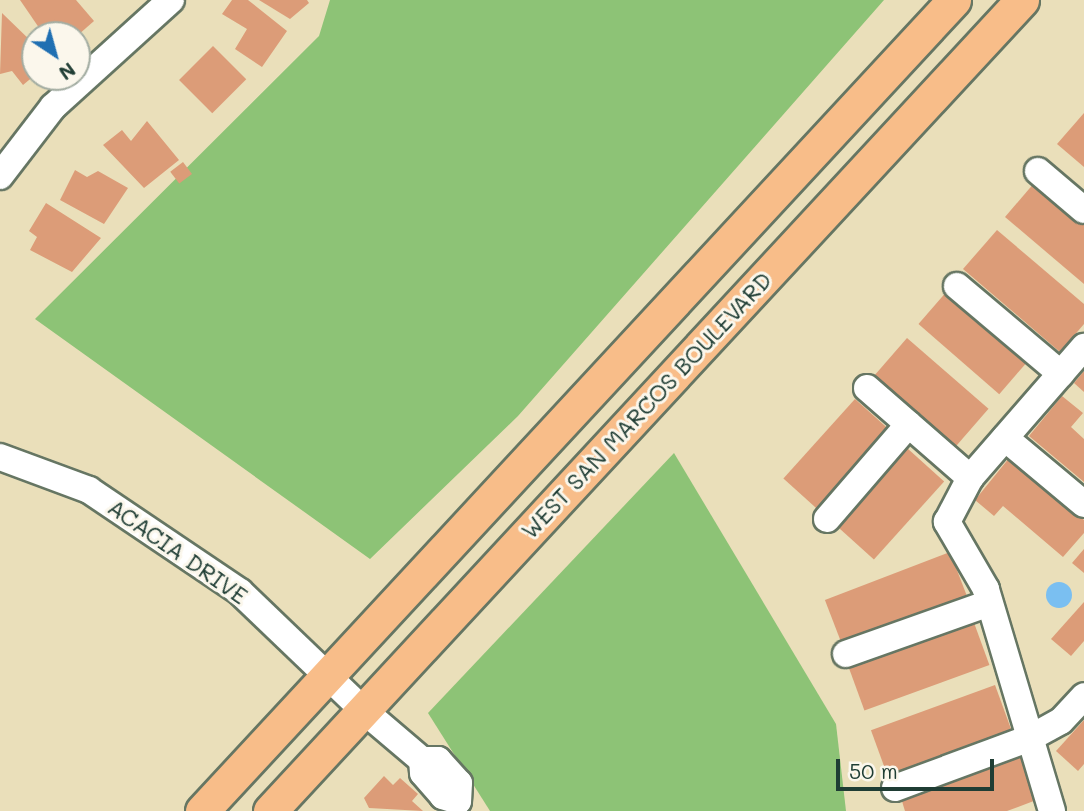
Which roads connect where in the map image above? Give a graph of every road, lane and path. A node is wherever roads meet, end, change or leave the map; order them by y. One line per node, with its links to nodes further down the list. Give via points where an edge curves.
1 (171, 0): 5 (street, via 52,107)
2 (954, 0): 19 (main road)
3 (1022, 0): 21 (main road, WEST SAN MARCOS BOULEVARD)
4 (1038, 171): 6 (street)
5 (0, 176)
6 (1084, 209)
7 (957, 286): 9 (street)
8 (1084, 347): 9 (street)
9 (1061, 374): 12 (street)
10 (867, 387): 11 (street)
11 (909, 424): 14 (street); 16 (street)
12 (1005, 438): 14 (street); 15 (street)
13 (0, 457): 19 (street, ACACIA DRIVE, via 89,490 158,531 240,592)
14 (970, 478): 17 (street, via 947,522)
15 (1084, 504)
16 (827, 519)
17 (989, 603): 18 (street); 22 (street)
18 (846, 654)
19 (326, 676): 21 (street, ACACIA DRIVE); 25 (main road)
20 (1084, 696): 22 (street, via 1060,721)
21 (363, 710): 24 (street, ACACIA DRIVE, via 422,760 423,773 443,796); 26 (main road, WEST SAN MARCOS BOULEVARD)
22 (1030, 738): 23 (street); 27 (street)
23 (895, 788)
24 (461, 806)
25 (202, 811)
26 (270, 811)
27 (1052, 811)

